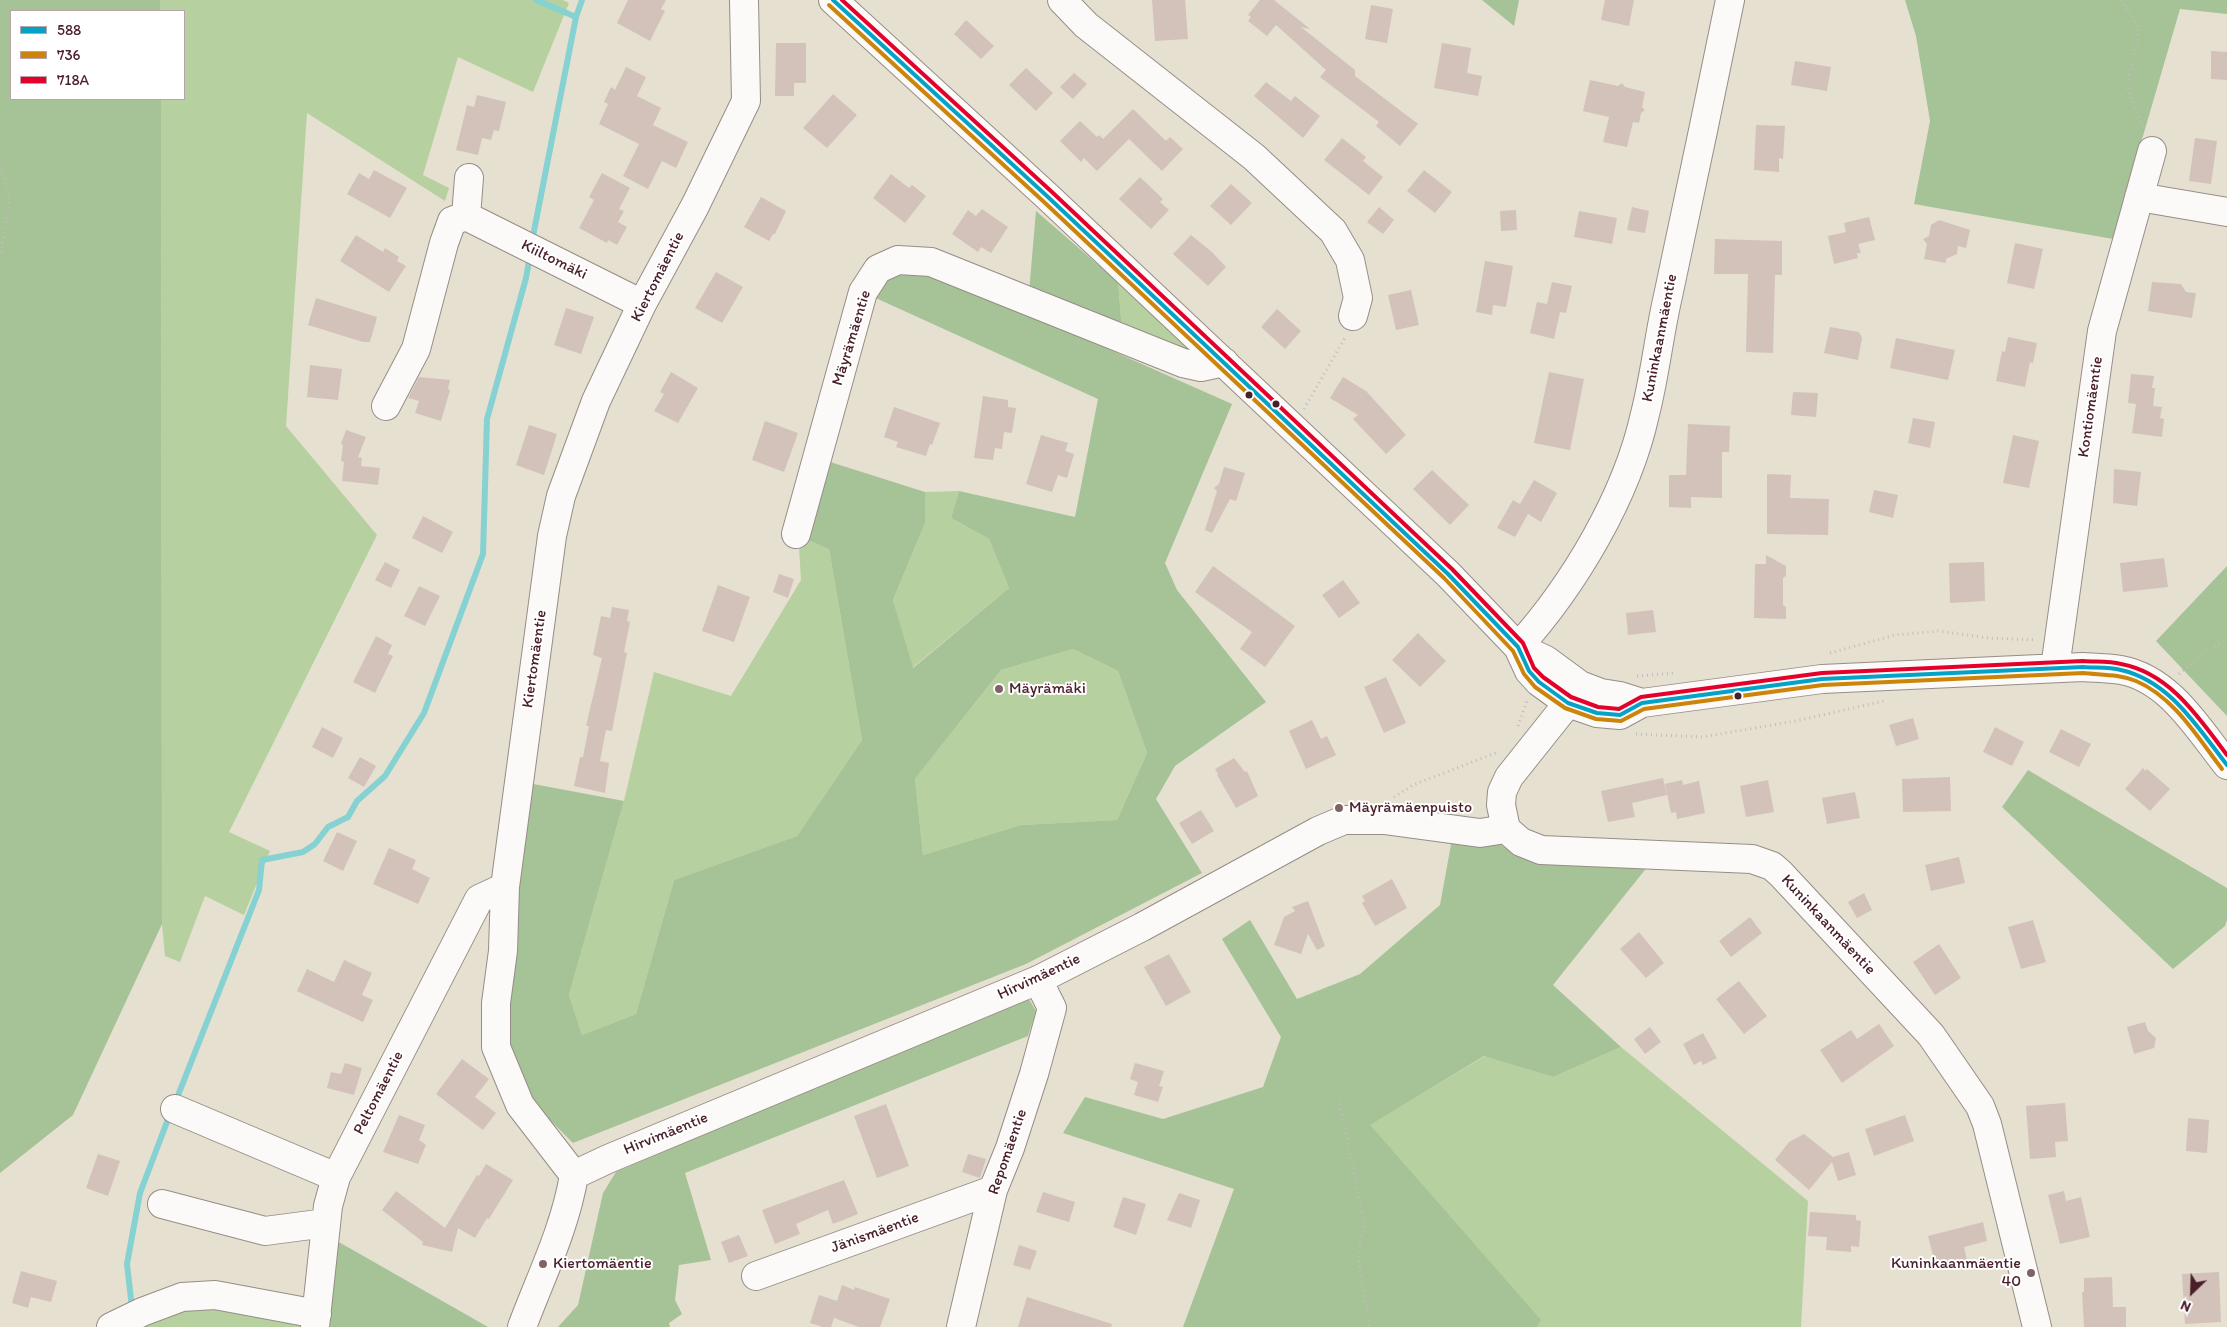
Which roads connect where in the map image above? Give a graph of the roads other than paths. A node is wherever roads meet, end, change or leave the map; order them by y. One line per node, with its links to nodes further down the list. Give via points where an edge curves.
1 (744, 0): 10 (street, Kiertomäentie, via 746,101)
2 (833, 0): 12 (street)
3 (1062, 0): 11 (street, via 1086,25 1254,157 1333,231 1350,260 1358,298)
4 (1730, 0): 15 (street, Kuninkaanmäentie, via 1645,415 1627,476 1576,570)
5 (2152, 151): 7 (street, Kontiomäentie)
6 (469, 178): 9 (street)
7 (2139, 197): 8 (street); 16 (street, Kontiomäentie, via 2100,339)
8 (2227, 212)
9 (466, 216): 10 (street, Kiiltomäki); 13 (street, via 452,222 416,348)
10 (642, 304): 20 (street, Kiertomäentie, via 596,401 561,496 552,536)
11 (1353, 316)
12 (1224, 362): 14 (street, Mäyrämäentie, via 1201,367 1183,363 931,262 898,260 878,269 863,292); 15 (street, via 1448,574)
13 (386, 406)
14 (796, 534)
15 (1518, 647): 17 (street, via 1546,660)
16 (2055, 668): 17 (street, via 1822,679 1642,703 1601,693); 18 (street, via 2122,670 2146,679 2171,696)
17 (1574, 694): 19 (street, via 1509,777 1502,792 1501,805)
18 (2227, 765)
19 (1506, 829): 21 (street, Hirvimäentie, via 1480,832 1384,820 1344,820); 33 (street, Kuninkaanmäentie, via 1520,842 1541,850 1752,859 1772,866 1781,874 1931,1035 1980,1106)
20 (505, 887): 23 (street, Kiertomäentie, via 496,1047 520,1105); 24 (street, Peltomäentie, via 479,899)
21 (1038, 980): 23 (street, Hirvimäentie); 25 (street, Repomäentie, via 1052,1008 1034,1074)
22 (175, 1109): 24 (street)
23 (574, 1175): 31 (street, via 556,1246)
24 (336, 1177): 27 (street, Peltomäentie)
25 (994, 1190): 28 (street, Jänismäentie); 32 (street, Repomäentie)
26 (162, 1204): 27 (street, via 265,1231)
27 (326, 1223): 29 (street, Peltomäentie)
28 (756, 1276)
29 (316, 1321): 30 (street, via 215,1295 182,1297)
30 (111, 1327)
31 (522, 1327)
32 (961, 1327)
33 (2037, 1327)

